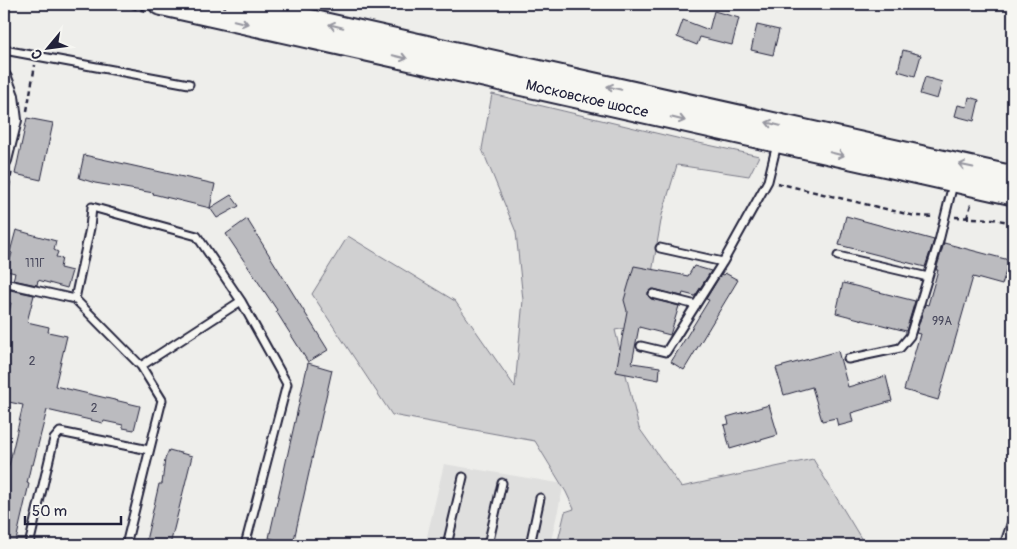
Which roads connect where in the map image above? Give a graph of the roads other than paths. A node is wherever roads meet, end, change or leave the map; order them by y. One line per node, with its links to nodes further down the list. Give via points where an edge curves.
1 (160, 4): 6 (main road, Московское шоссе, one-way to 6)
2 (236, 4): 8 (main road, Московское шоссе, one-way to 2)
3 (4, 50): 5 (lane)
4 (4, 78): 7 (street, via 11,96 14,120)
5 (189, 84)
6 (777, 141): 9 (main road, Московское шоссе, one-way to 9); 13 (lane, via 768,181)
7 (4, 160)
8 (1013, 177)
9 (954, 181): 10 (main road, Московское шоссе); 14 (lane)
10 (1013, 194)
11 (660, 248): 13 (lane)
12 (838, 256): 14 (lane)
13 (723, 262): 19 (lane)
14 (928, 277): 21 (lane, via 910,336 900,348)
15 (4, 283): 17 (lane)
16 (654, 294): 19 (lane)
17 (75, 299): 18 (lane, via 92,207 197,236); 22 (lane)
18 (241, 301): 22 (lane); 30 (lane, via 287,384)
19 (696, 305): 20 (lane, via 666,352)
20 (641, 346)
21 (848, 359)
22 (141, 366): 23 (lane, via 162,400)
23 (149, 450): 28 (lane, via 60,432 54,439); 29 (lane)
24 (463, 477): 31 (lane)
25 (502, 483): 32 (lane)
26 (540, 498): 33 (lane)
27 (1013, 519): 34 (lane)
28 (29, 545)
29 (126, 545)
30 (245, 545)
31 (446, 545)
32 (488, 545)
33 (530, 545)
34 (1004, 545)

